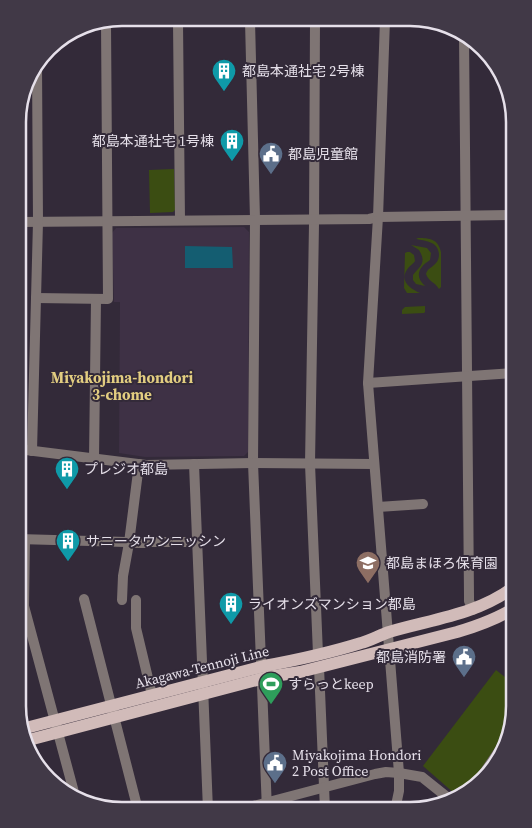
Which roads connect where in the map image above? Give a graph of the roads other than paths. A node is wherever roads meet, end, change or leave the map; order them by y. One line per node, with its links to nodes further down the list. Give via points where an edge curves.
1 (178, 26): 12 (street)
2 (250, 26): 13 (street)
3 (315, 26): 11 (street)
4 (385, 26): 10 (street)
5 (106, 28): 14 (street)
6 (464, 43): 8 (street)
7 (37, 78): 16 (street)
8 (466, 216): 9 (street); 10 (street); 19 (street)
9 (506, 216)
10 (378, 217): 11 (street); 21 (street)
11 (314, 219): 13 (street); 28 (street)
12 (180, 220): 13 (street); 14 (street)
13 (255, 220): 25 (street)
14 (107, 221): 16 (street); 18 (street, via 108,299)
15 (26, 222): 16 (street)
16 (38, 222): 17 (street)
17 (36, 298): 18 (street); 23 (street)
18 (96, 299): 24 (street)
19 (467, 371): 20 (street); 21 (street); 39 (street, via 469,602)
20 (506, 373)
21 (368, 383): 29 (street)
22 (26, 451): 23 (street)
23 (32, 451): 24 (street)
24 (94, 459): 26 (street)
25 (253, 463): 27 (street); 28 (street); 45 (street)
26 (139, 464): 27 (street); 34 (street)
27 (194, 464): 33 (street)
28 (310, 464): 29 (street); 44 (street)
29 (374, 464): 31 (street)
30 (423, 504): 31 (street)
31 (378, 507): 42 (street)
32 (26, 540): 34 (street)
33 (197, 542): 34 (street); 46 (street)
34 (129, 543): 37 (street)
35 (506, 592): 39 (main road, Akagawa-Tennoji Line)
36 (84, 599): 48 (street)
37 (122, 600)
38 (136, 600): 47 (street, via 136,628)
39 (473, 610): 42 (main road, Akagawa-Tennoji Line)
40 (506, 612): 43 (main road, Akagawa-Tennoji Line, via 474,627)
41 (26, 614): 49 (street)
42 (388, 633): 43 (street); 44 (main road, Akagawa-Tennoji Line)
43 (389, 649): 44 (main road, Akagawa-Tennoji Line); 52 (street)
44 (318, 661): 45 (main road, Akagawa-Tennoji Line, via 300,672); 54 (street)
45 (261, 673): 46 (main road, Akagawa-Tennoji Line); 58 (street)
46 (203, 688): 47 (main road, Akagawa-Tennoji Line); 48 (main road, Akagawa-Tennoji Line); 57 (street)
47 (152, 695): 48 (main road, Akagawa-Tennoji Line)
48 (113, 712): 49 (main road, Akagawa-Tennoji Line); 56 (street)
49 (56, 726): 50 (main road, Akagawa-Tennoji Line); 51 (main road, Akagawa-Tennoji Line); 53 (street)
50 (29, 728)
51 (32, 737)
52 (399, 773): 54 (street, via 380,773); 55 (street, via 422,778); 61 (street)
53 (73, 788)
54 (325, 788): 59 (street); 60 (street)
55 (444, 795)
56 (136, 802)
57 (208, 802)
58 (267, 802)
59 (280, 802)
60 (325, 802)
61 (397, 802)

